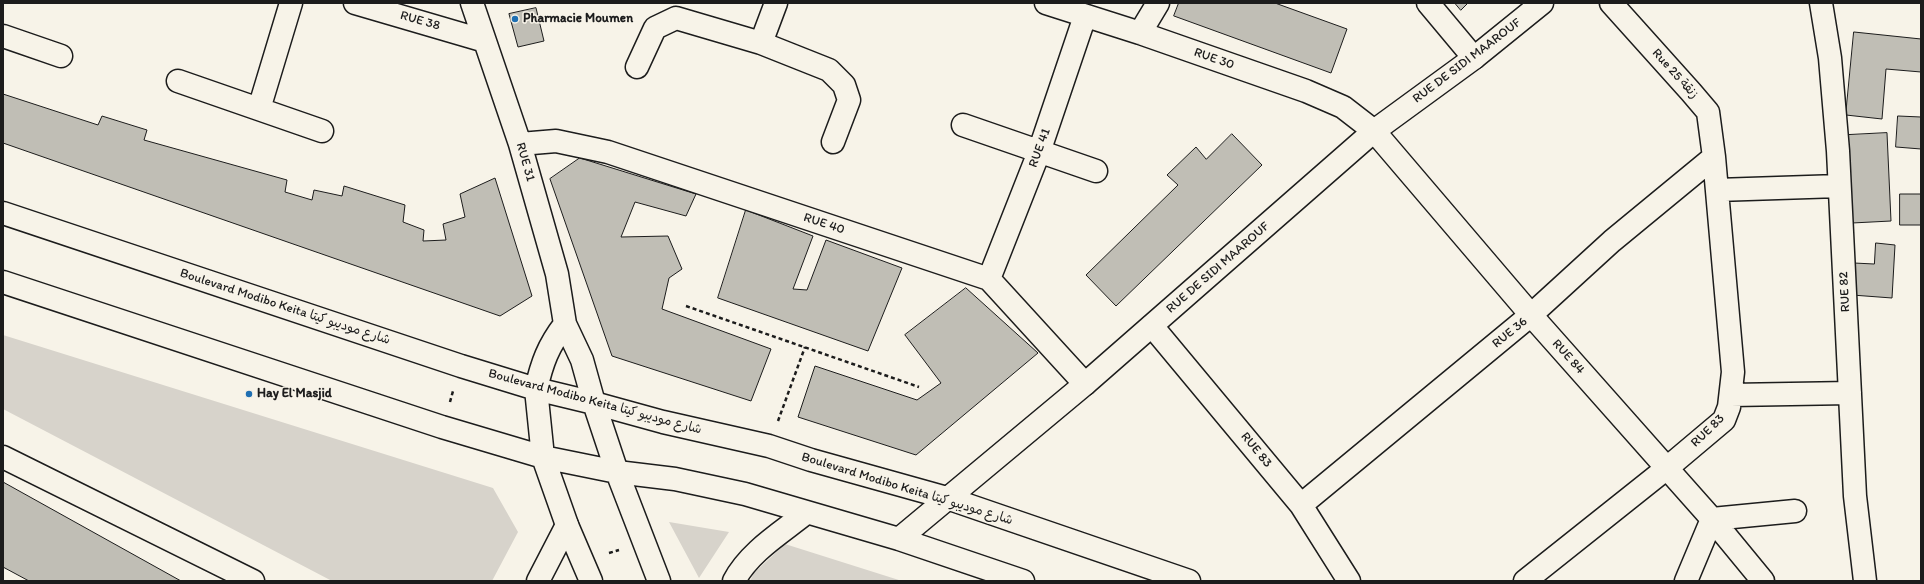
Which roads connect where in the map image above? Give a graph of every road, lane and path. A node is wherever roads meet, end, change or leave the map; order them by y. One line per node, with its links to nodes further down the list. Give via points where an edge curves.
1 (291, 3): 20 (street)
2 (355, 3): 14 (street, RUE 38)
3 (472, 3): 14 (street, RUE 31)
4 (776, 3): 15 (street)
5 (1046, 3): 11 (street, RUE 30)
6 (1158, 3): 12 (street)
7 (1428, 3): 17 (street)
8 (1542, 3): 17 (street, RUE DE SIDI MAAROUF)
9 (1611, 3): 27 (street, Rue 25 زنقة, via 1708,112)
10 (1821, 3): 29 (street, RUE 82, via 1830,58)
11 (1085, 16): 12 (street, RUE 30); 26 (street, RUE 41)
12 (1140, 33): 23 (street, RUE 30, via 1312,94 1343,107)
13 (3, 36): 16 (street)
14 (485, 41): 25 (street, RUE 31)
15 (761, 43): 18 (street, via 676,18 655,28); 24 (street, via 829,70 844,85 849,100)
16 (61, 56)
17 (1474, 58): 23 (street, RUE DE SIDI MAAROUF)
18 (637, 67)
19 (178, 81): 20 (street)
20 (259, 109): 22 (street)
21 (963, 126): 26 (street)
22 (322, 131)
23 (1374, 131): 35 (street, RUE 84); 37 (street, RUE DE SIDI MAAROUF)
24 (833, 142)
25 (520, 144): 32 (street, RUE 40, via 556,141 608,152); 36 (street, RUE 31, via 557,274)
26 (1039, 152): 28 (street); 32 (street, RUE 41)
27 (1714, 157): 30 (street, RUE 83); 35 (street, RUE 36, via 1612,241)
28 (1096, 171)
29 (1839, 186): 30 (street); 43 (street, RUE 82)
30 (1717, 190): 44 (street, RUE 83, via 1733,372)
31 (3, 213): 39 (street, Boulevard Modibo Keita شارع موديبو كيتا)
32 (989, 279): 40 (street, RUE 40)
33 (3, 282): 46 (street)
34 (686, 306): 38 (path)
35 (1531, 315): 50 (street, RUE 84); 53 (street, RUE 36)
36 (564, 324): 42 (street, via 542,362); 45 (street, RUE 31, via 582,360)
37 (1152, 326): 40 (street, RUE DE SIDI MAAROUF); 53 (street, RUE 83)
38 (805, 347): 41 (path); 47 (path)
39 (461, 366): 42 (street, Boulevard Modibo Keita شارع موديبو كيتا); 46 (path)
40 (1084, 384): 52 (street, RUE DE SIDI MAAROUF)
41 (919, 387)
42 (536, 389): 45 (street, Boulevard Modibo Keita شارع موديبو كيتا); 49 (street)
43 (1850, 393): 44 (street); 72 (street, RUE 82, via 1855,496)
44 (1731, 395): 50 (street, RUE 83, via 1724,420)
45 (594, 403): 47 (street, Boulevard Modibo Keita شارع موديبو كيتا, via 662,422); 51 (street, RUE 31)
46 (442, 427): 49 (street)
47 (769, 446): 52 (street, Boulevard Modibo Keita شارع موديبو كيتا)
48 (3, 457): 61 (street)
49 (543, 457): 51 (street); 57 (street)
50 (1667, 468): 56 (street, RUE 84); 69 (street, RUE 83)
51 (617, 472): 55 (street, via 691,482 745,494); 59 (street, RUE 31)
52 (948, 498): 58 (street, RUE DE SIDI MAAROUF); 67 (street, Boulevard Modibo Keita شارع موديبو كيتا)
53 (1301, 505): 68 (street, RUE 83)
54 (1795, 511): 56 (street)
55 (806, 513): 58 (street); 65 (street, via 762,547)
56 (1712, 519): 70 (street); 71 (street, RUE 84)
57 (567, 525): 60 (street); 62 (street)
58 (899, 539): 66 (street)
59 (645, 544): 60 (path); 64 (street, RUE 31)
60 (582, 560): 63 (street)
61 (253, 581)
62 (538, 581)
63 (591, 581)
64 (659, 581)
65 (734, 581)
66 (1023, 581)
67 (1189, 581)
68 (1349, 581)
69 (1525, 581)
70 (1686, 581)
71 (1763, 581)
72 (1865, 581)

